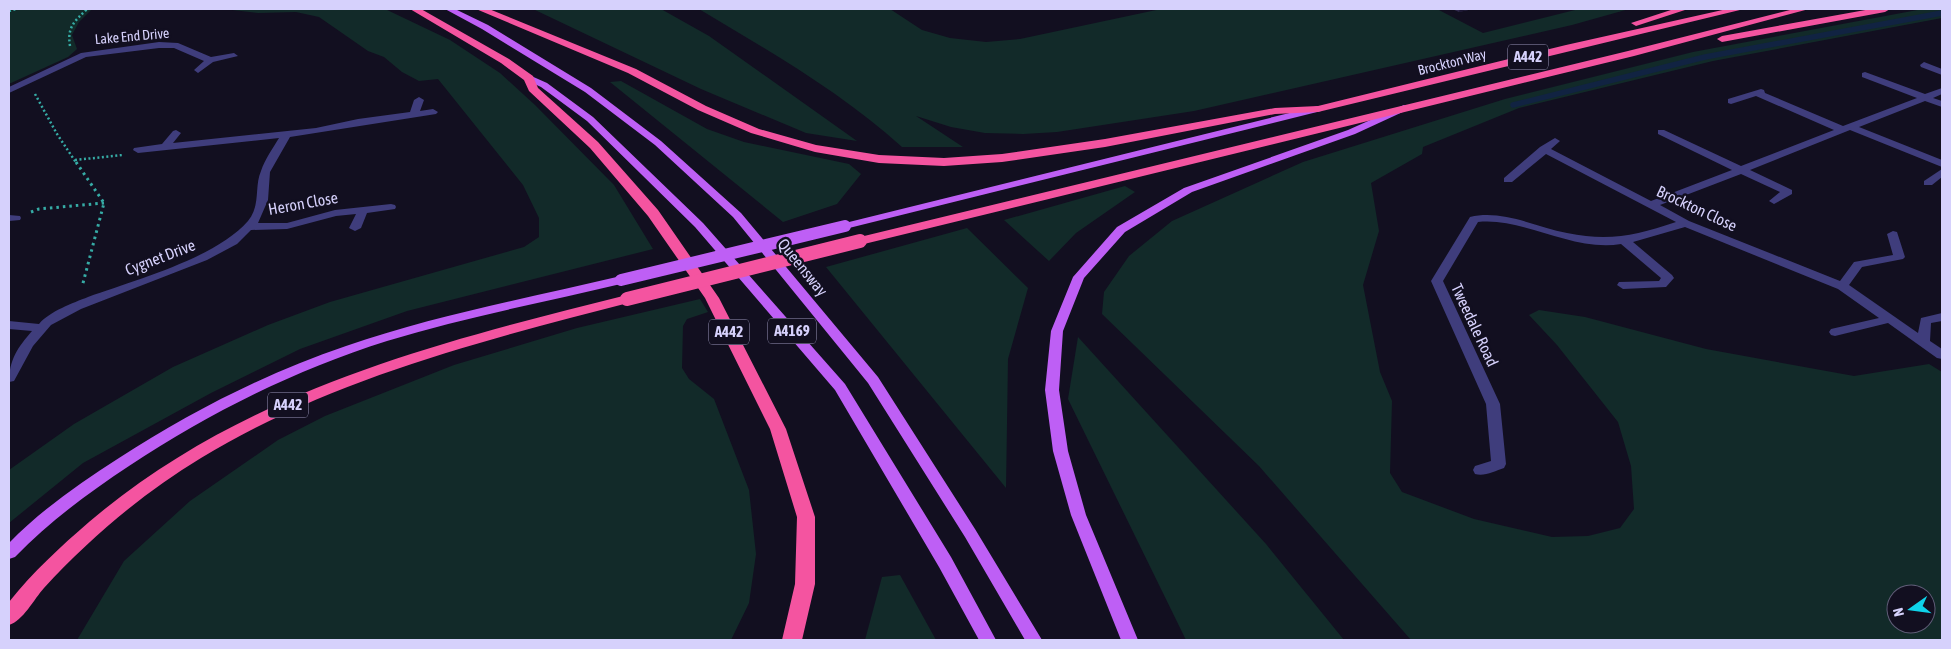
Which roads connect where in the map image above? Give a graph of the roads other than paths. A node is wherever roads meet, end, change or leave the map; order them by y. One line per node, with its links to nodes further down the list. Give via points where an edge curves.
1 (415, 9): 16 (highway, A442, via 505,61)
2 (449, 9): 64 (main road, Queensway / A4169, via 588,90 658,142 737,214 873,380)
3 (481, 9): 24 (highway, A442, via 632,71 702,108 755,131 815,148 879,159 944,162 1002,158 1105,143 1275,111)
4 (1684, 9): 8 (highway, A442)
5 (1739, 9): 8 (highway, Brockton Way / A442)
6 (1804, 9): 9 (highway, Brockton Way / A442)
7 (1885, 9): 9 (highway, A442)
8 (1566, 48): 24 (highway, Brockton Way / A442)
9 (1630, 54): 23 (highway, Brockton Way / A442)
10 (234, 56): 11 (street)
11 (210, 60): 13 (street); 17 (street, Lake End Drive, via 175,45 85,50)
12 (1924, 65): 14 (street)
13 (198, 70)
14 (1942, 72)
15 (1865, 75): 19 (street)
16 (528, 78): 62 (highway, A442, via 533,89 594,145 653,213 712,298 778,429 806,517 806,584); 63 (main road, A4169, via 590,119 699,225 840,387)
17 (9, 90)
18 (1942, 91): 19 (street)
19 (1926, 98): 22 (street); 27 (street)
20 (419, 100): 26 (street)
21 (1731, 101): 27 (street, via 1759,93)
22 (1942, 104)
23 (1407, 107): 61 (highway, A442, bridge, via 518,326 327,387 244,426 174,466 98,522 23,595); 65 (main road, via 1374,124 1252,165 1176,196 1107,241 1084,269 1068,297 1055,331 1051,371 1054,430 1076,511)
24 (1318, 109): 60 (main road, bridge, via 434,325 351,349 219,405 152,443 80,491)
25 (434, 112): 26 (street)
26 (414, 113): 30 (street)
27 (1847, 129): 35 (street); 36 (street)
28 (1661, 132): 36 (street)
29 (176, 133): 32 (street)
30 (286, 135): 32 (street); 45 (street, Cygnet Drive, via 264,172 263,200)
31 (1555, 141): 33 (street)
32 (165, 147): 34 (street)
33 (1544, 149): 38 (street); 41 (street, Brockton Close)
34 (138, 150)
35 (1942, 164)
36 (1741, 170): 40 (street, via 1788,192); 41 (street)
37 (1942, 172): 39 (street)
38 (1508, 180)
39 (1928, 183)
40 (1774, 201)
41 (1651, 205): 44 (street, Brockton Close)
42 (391, 207): 43 (street, Heron Close)
43 (363, 210): 45 (street, Heron Close, via 335,213 287,226); 46 (street, Heron Close)
44 (1685, 223): 48 (street, Tweedale Road); 50 (street, Brockton Close)
45 (249, 227): 54 (street, Cygnet Drive, via 233,242 203,258 77,306)
46 (355, 228)
47 (1893, 234): 50 (street, via 1899,257 1858,264)
48 (1623, 240): 49 (street, via 1668,278 1662,284); 59 (street, Tweedale Road, via 1613,242 1568,237 1493,218 1474,219 1437,281 1493,404 1500,464)
49 (1622, 285)
50 (1842, 286): 52 (street, Brockton Close)
51 (1942, 316): 56 (street, via 1925,321)
52 (1890, 319): 55 (street); 56 (street, Brockton Close)
53 (9, 326): 54 (street)
54 (42, 328): 58 (street, Cygnet Drive, via 28,344)
55 (1835, 332)
56 (1924, 343): 57 (street, Brockton Close)
57 (1942, 356)
58 (9, 378)
59 (1480, 470)
60 (9, 553)
61 (9, 617)
62 (792, 640)
63 (988, 640)
64 (1034, 640)
65 (1129, 640)

